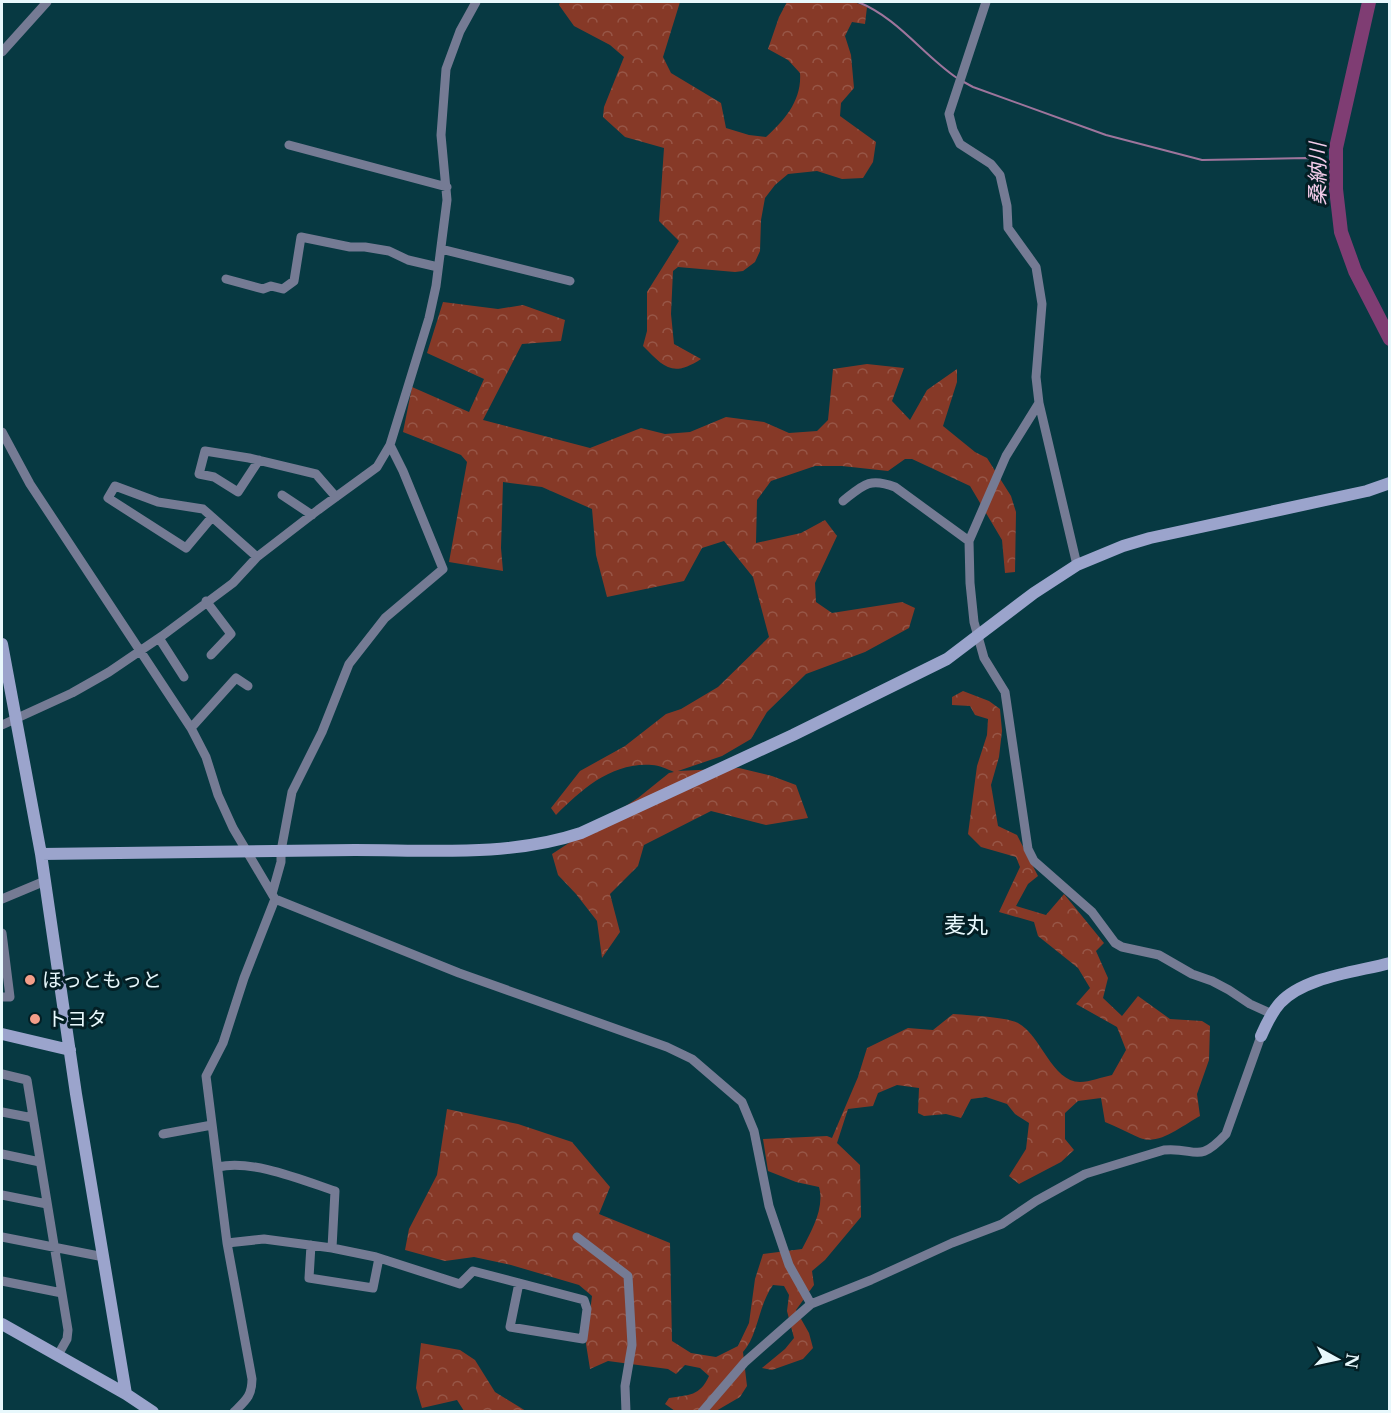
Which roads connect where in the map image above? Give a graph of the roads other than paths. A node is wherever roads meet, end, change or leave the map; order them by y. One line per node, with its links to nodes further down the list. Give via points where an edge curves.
1 (47, 2): 4 (street)
2 (476, 2): 6 (street, via 446,69 441,135)
3 (986, 2): 11 (street, via 949,114 960,144 991,164 1000,175 1008,228 1036,267 1042,304 1036,377)
4 (2, 52)
5 (289, 145): 6 (street)
6 (447, 187): 7 (street)
7 (441, 249): 8 (street); 10 (street)
8 (438, 267): 9 (street, via 389,251 301,237 294,281 283,289 271,286 263,290); 13 (street, via 429,318)
9 (226, 279)
10 (570, 280)
11 (1039, 403): 21 (street, via 1006,456); 23 (street)
12 (2, 432): 28 (street, via 30,484)
13 (390, 445): 17 (street, via 377,467); 36 (street, via 443,569 385,618 349,664 292,792)
14 (259, 460): 14 (street, via 205,451 199,474 214,477 238,492); 17 (street, via 316,474)
15 (1389, 483): 23 (street, via 1150,538)
16 (282, 495): 19 (street)
17 (336, 497): 19 (street)
18 (843, 501): 21 (street, via 872,481 881,482 894,487)
19 (312, 515): 22 (street)
20 (212, 517): 20 (street, via 203,509 158,502 115,486 108,498 186,548); 22 (street)
21 (969, 541): 25 (street)
22 (257, 557): 24 (street, via 233,583)
23 (1077, 565): 25 (street)
24 (206, 601): 26 (street); 29 (street, via 231,634)
25 (978, 636): 36 (street, via 947,659 793,735 559,841 503,850); 44 (street, via 984,658 1005,692 1021,809 1034,861 1092,912 1115,943 1160,955)
26 (159, 638): 28 (street); 30 (street)
27 (2, 644): 32 (street)
28 (141, 650): 32 (street, via 72,693); 34 (street)
29 (211, 656)
30 (184, 677)
31 (248, 686): 34 (street, via 236,678)
32 (17, 719): 33 (street); 37 (street)
33 (2, 725)
34 (191, 728): 35 (street, via 233,828)
35 (247, 850): 36 (street); 37 (street); 39 (street)
36 (281, 850): 39 (street)
37 (41, 854): 38 (street)
38 (45, 881): 40 (street); 47 (street)
39 (274, 896): 51 (street, via 223,1043 206,1076); 69 (street, via 459,973 645,1038 692,1059 742,1102 748,1112 769,1206 789,1265)
40 (2, 899)
41 (2, 933): 43 (street, via 10,997)
42 (1389, 963): 44 (street, via 1304,986 1291,993)
43 (2, 996)
44 (1272, 1014): 46 (street)
45 (2, 1034): 47 (street)
46 (1261, 1036): 69 (street, via 1226,1134 1205,1153 1164,1150 1085,1173 1002,1224)
47 (70, 1050): 64 (street)
48 (2, 1074): 50 (street, via 27,1080)
49 (2, 1112): 50 (street)
50 (33, 1118): 54 (street)
51 (212, 1125): 52 (street); 55 (street)
52 (163, 1134)
53 (2, 1154): 54 (street)
54 (40, 1162): 57 (street)
55 (218, 1167): 60 (street); 63 (street, via 230,1164 264,1169 335,1191)
56 (2, 1195): 57 (street)
57 (46, 1204): 62 (street)
58 (2, 1237): 62 (street)
59 (577, 1237): 75 (street, via 628,1276 632,1345 625,1386)
60 (227, 1243): 61 (street, via 264,1239); 74 (street, via 252,1379 252,1390)
61 (311, 1245): 63 (street); 65 (street, via 309,1278 373,1288)
62 (54, 1248): 64 (street); 68 (street)
63 (332, 1248): 65 (street)
64 (104, 1257): 72 (street)
65 (379, 1258): 67 (street, via 460,1284 473,1271)
66 (2, 1281): 68 (street)
67 (519, 1282): 67 (street, via 585,1300 583,1339 510,1327)
68 (62, 1293): 71 (street, via 68,1330)
69 (811, 1304): 76 (street, via 745,1362)
70 (2, 1324): 71 (street)
71 (58, 1355): 72 (street)
72 (126, 1394): 73 (street)
73 (153, 1412)
74 (234, 1412)
75 (626, 1412)
76 (702, 1412)

